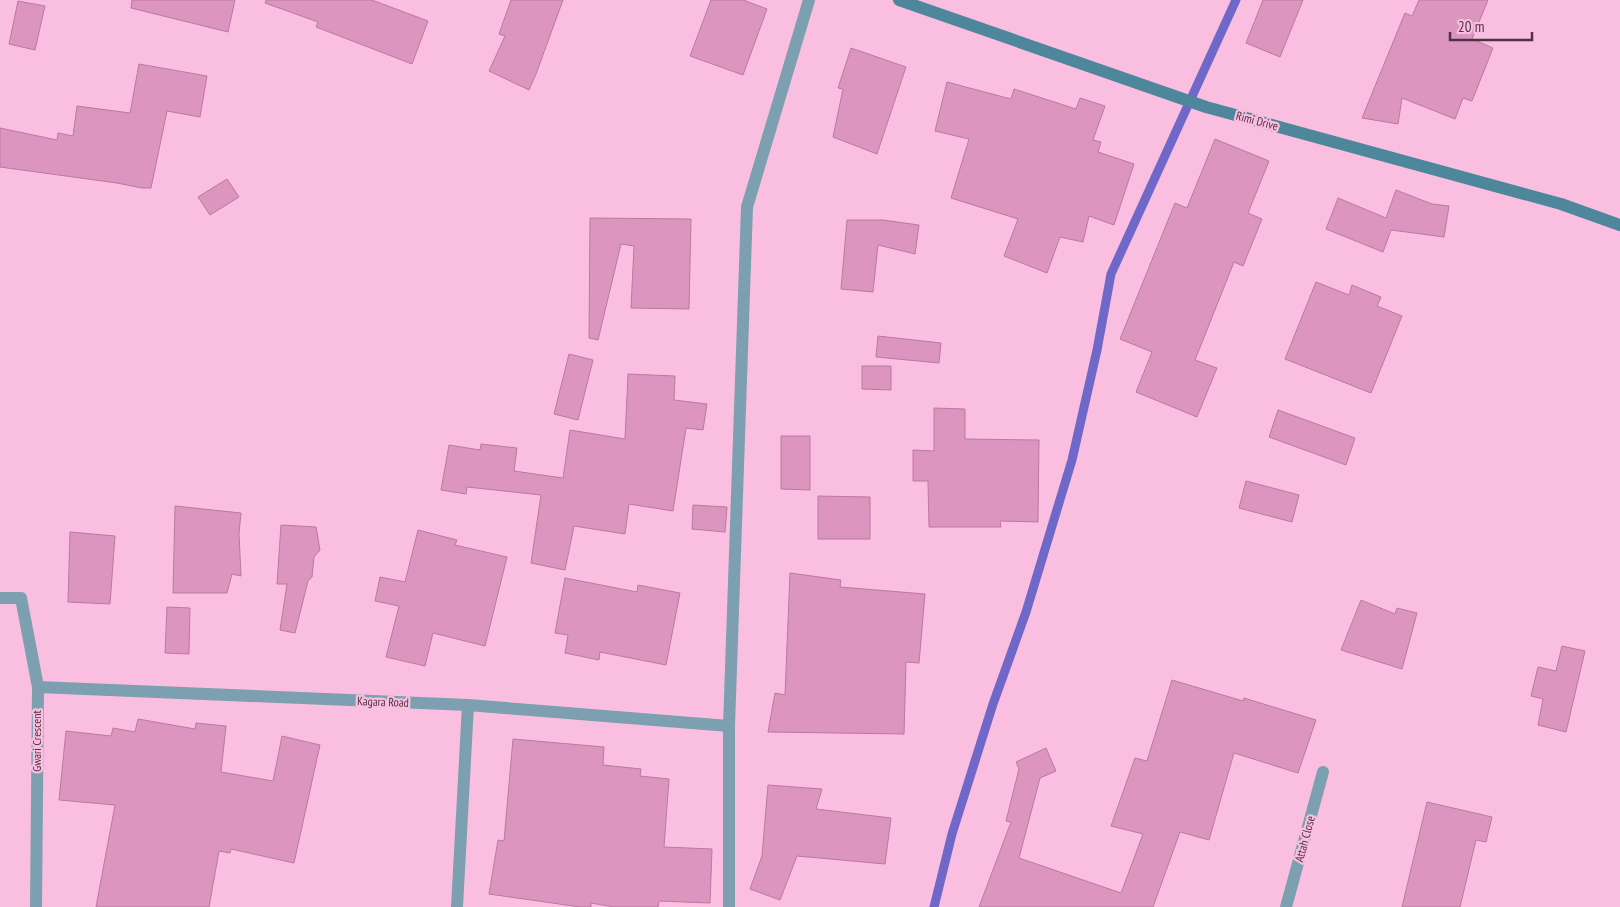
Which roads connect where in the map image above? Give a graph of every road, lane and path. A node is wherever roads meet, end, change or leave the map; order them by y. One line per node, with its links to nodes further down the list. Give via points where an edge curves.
1 (809, 0): 7 (street, via 747,207)
2 (899, 0): 3 (street, Rimi Drive, via 1206,107 1561,204)
3 (1620, 225)
4 (0, 598): 5 (street, Gwari Crescent, via 21,598)
5 (38, 687): 6 (street, Kagara Road); 9 (street, Gwari Crescent)
6 (468, 705): 7 (street, Kagara Road); 10 (street)
7 (729, 726): 11 (street)
8 (1323, 772): 12 (street, Attah Close)
9 (36, 907)
10 (457, 907)
11 (729, 907)
12 (1286, 907)

